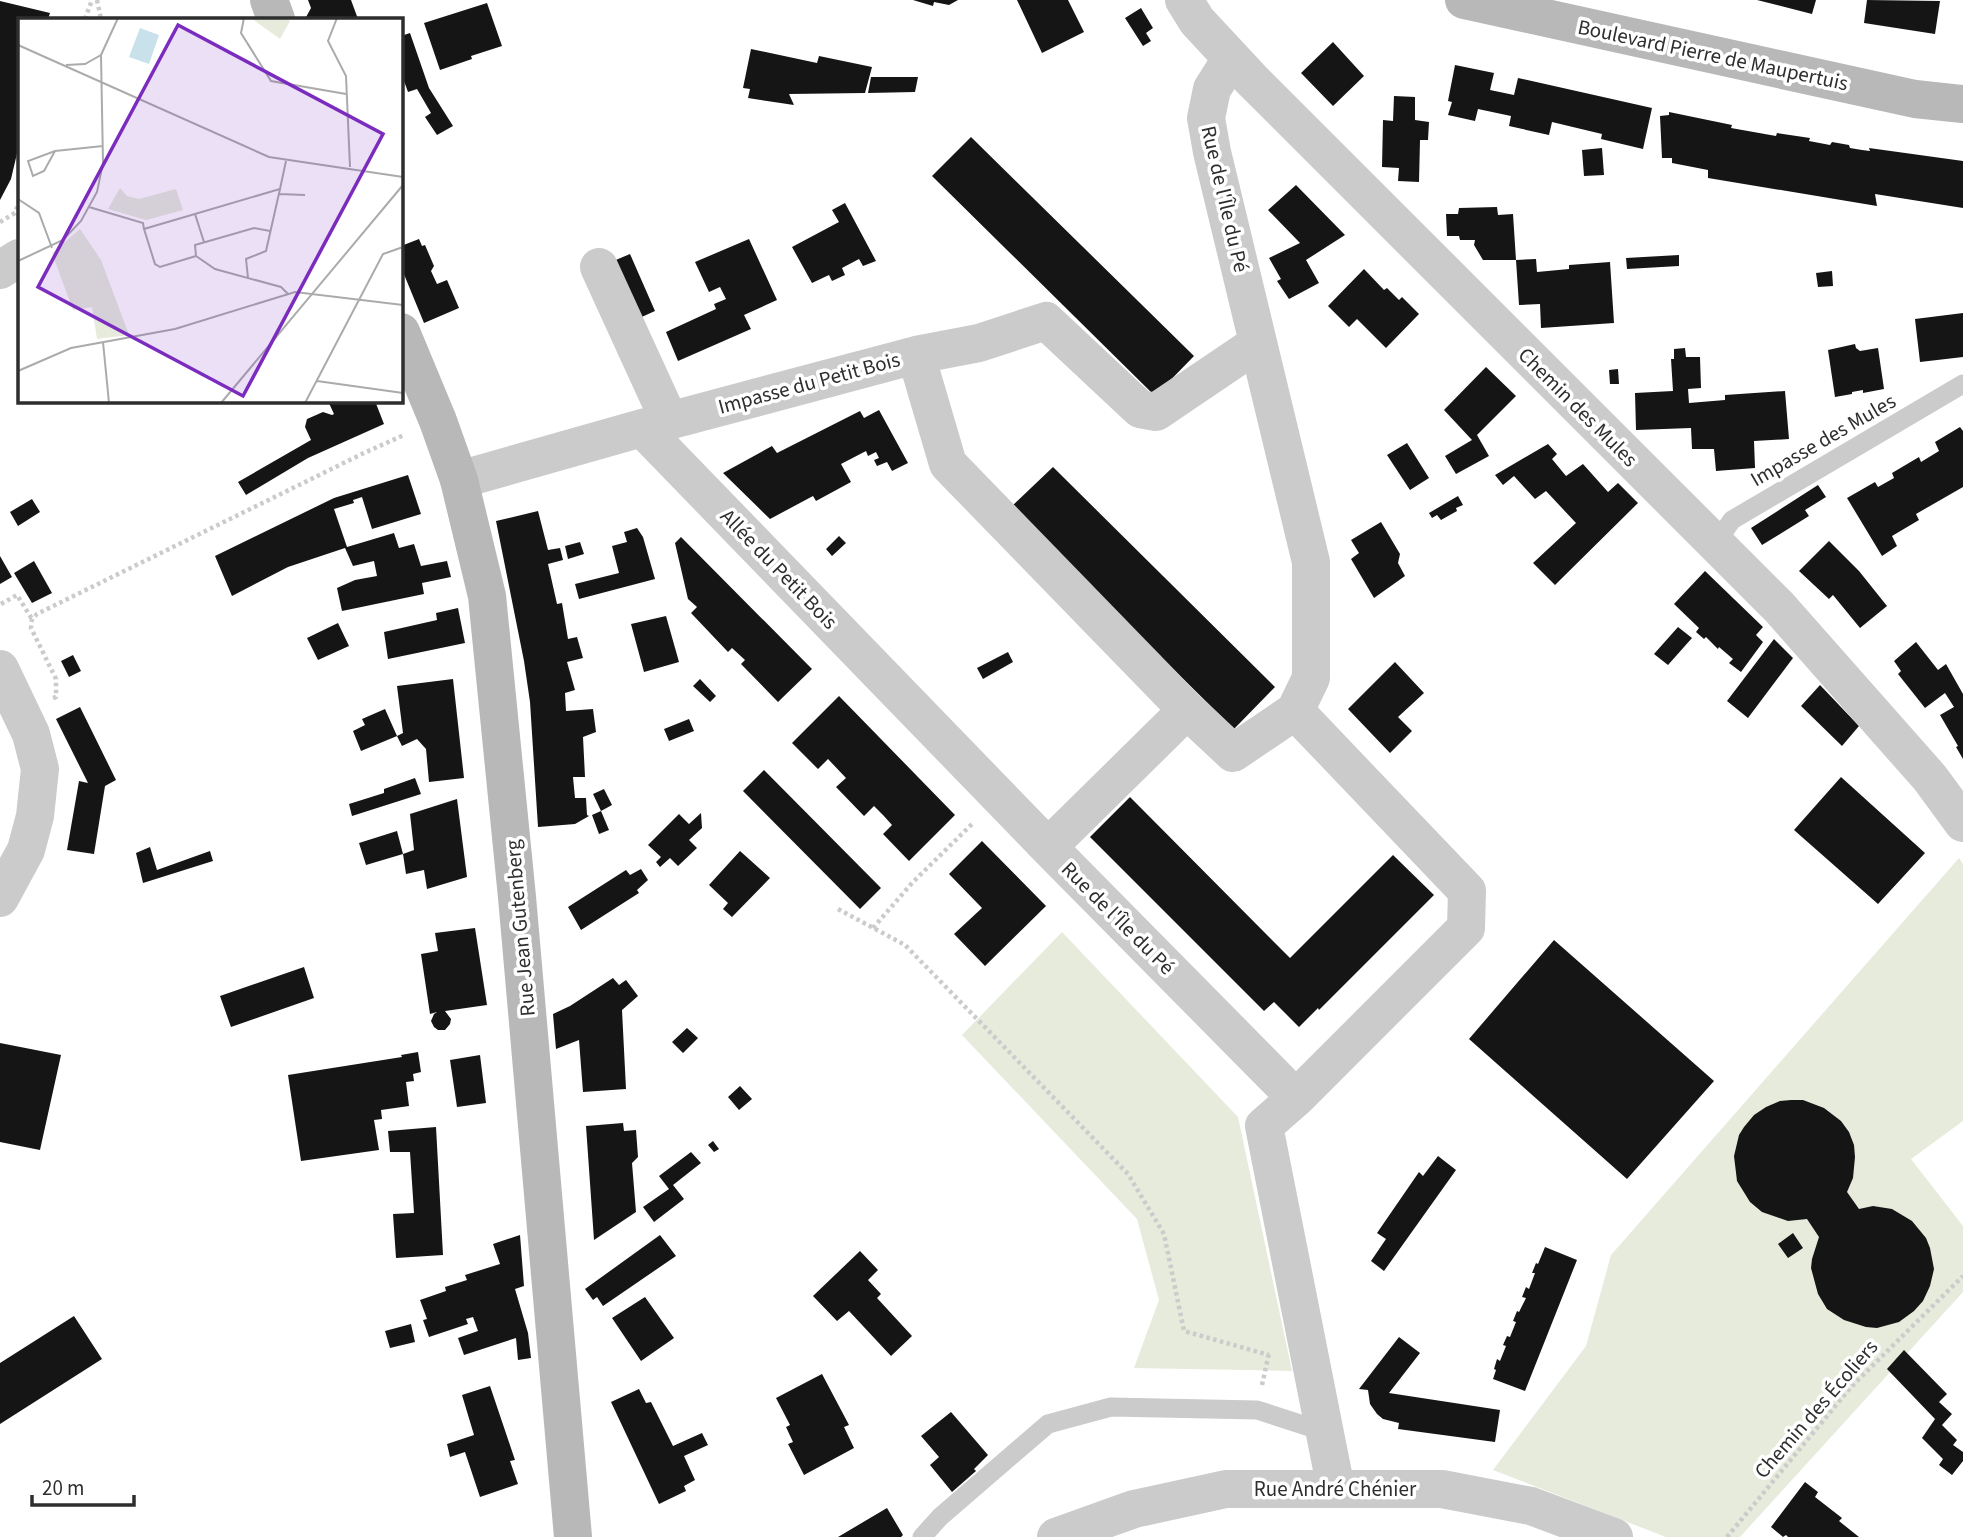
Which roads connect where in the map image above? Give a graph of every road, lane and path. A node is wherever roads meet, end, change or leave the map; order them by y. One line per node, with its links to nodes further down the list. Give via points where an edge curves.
1 (94, 0): 5 (path); 6 (path)
2 (270, 0): 7 (main road)
3 (1184, 0): 8 (street, Chemin des Mules)
4 (1464, 0): 9 (main road, Boulevard Pierre de Maupertuis, via 1915,99)
5 (85, 18)
6 (101, 18)
7 (276, 18)
8 (1231, 59): 16 (street, Rue de l'Île du Pé, via 1212,89 1206,118); 22 (street, Chemin des Mules)
9 (1963, 104)
10 (18, 204): 11 (path, via 15,213)
11 (0, 222)
12 (18, 259): 14 (street)
13 (599, 267): 20 (street, Allée du Petit Bois)
14 (0, 270)
15 (402, 334): 19 (main road, Rue Jean Gutenberg)
16 (1258, 343): 17 (street, Impasse du Petit Bois, via 1156,412 1140,409 1046,321); 27 (street, Rue de l'Île du Pé, via 1311,562 1311,678)
17 (916, 355): 20 (street, Impasse du Petit Bois); 26 (street, via 948,464)
18 (1963, 384): 22 (lane, Impasse des Mules, via 1732,520)
19 (438, 421): 21 (main road, Rue Jean Gutenberg); 24 (path, via 364,453)
20 (655, 424): 21 (street); 29 (street, Allée du Petit Bois)
21 (459, 480): 40 (main road, Rue Jean Gutenberg, via 487,596)
22 (1715, 544): 30 (street, Chemin des Mules, via 1788,617 1930,778)
23 (1, 604): 24 (path, via 18,596)
24 (32, 619): 28 (path, via 31,628 55,679 56,697)
25 (0, 669): 28 (street)
26 (1187, 710): 27 (street, via 1233,753); 31 (street, Rue de l'Île du Pé)
27 (1295, 711): 35 (street, via 1467,891 1466,928)
28 (22, 715): 32 (street, via 40,769 35,816 26,850)
29 (998, 796): 31 (street, Allée du Petit Bois); 34 (path)
30 (1963, 823)
31 (1048, 847): 35 (street, Rue de l'Île du Pé)
32 (0, 898)
33 (838, 909): 34 (path)
34 (873, 928): 37 (path, via 905,945 1128,1174 1164,1234 1184,1331)
35 (1296, 1098): 38 (street, via 1265,1126)
36 (1963, 1276): 44 (path, Chemin des Écoliers, via 1851,1387)
37 (1269, 1356)
38 (1325, 1432): 39 (street); 41 (lane, via 1257,1410 1111,1407 1048,1424)
39 (1336, 1489): 42 (street, Rue André Chénier, via 1226,1489 1134,1509); 43 (street, Rue André Chénier, via 1442,1489 1531,1506)
40 (573, 1537)
41 (922, 1537)
42 (1056, 1537)
43 (1614, 1537)
44 (1727, 1537)

